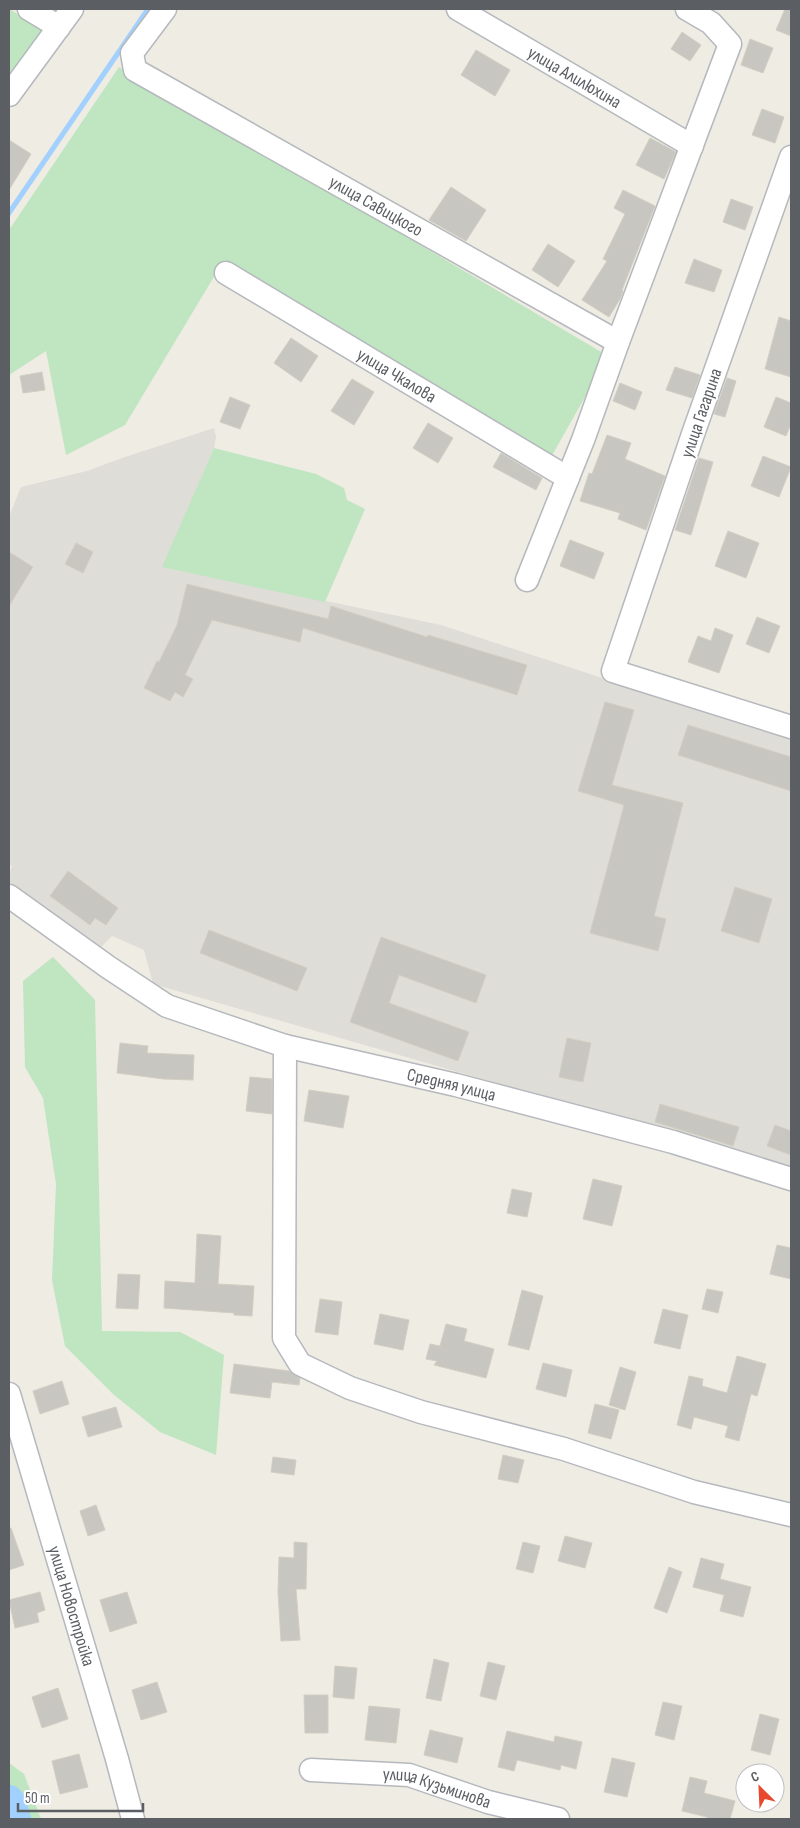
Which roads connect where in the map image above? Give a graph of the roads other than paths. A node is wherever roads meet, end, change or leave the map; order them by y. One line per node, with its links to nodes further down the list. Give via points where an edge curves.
1 (29, 9): 6 (street)
2 (72, 9): 6 (street)
3 (165, 9): 11 (street, улица Савицкого, via 134,61)
4 (458, 9): 8 (street, улица Алилюхина)
5 (687, 9): 8 (street, via 711,23 730,44)
6 (58, 27): 7 (street)
7 (9, 95)
8 (692, 146): 11 (street)
9 (791, 157): 14 (street, улица Гагарина, via 613,671)
10 (226, 273): 12 (street, улица Чкалова)
11 (618, 342): 12 (street)
12 (568, 478): 13 (street)
13 (526, 580)
14 (791, 727)
15 (9, 896): 16 (street, Средняя улица, via 168,1006)
16 (285, 1046): 17 (street, Средняя улица, via 456,1085 663,1139); 19 (street, via 284,1338 300,1364 350,1388 421,1412 564,1449 694,1492)
17 (791, 1179)
18 (9, 1394): 21 (street, улица Новостройка)
19 (791, 1516)
20 (311, 1770): 22 (street, улица Кузьминова, via 409,1775 488,1802)
21 (133, 1819)
22 (558, 1819)

